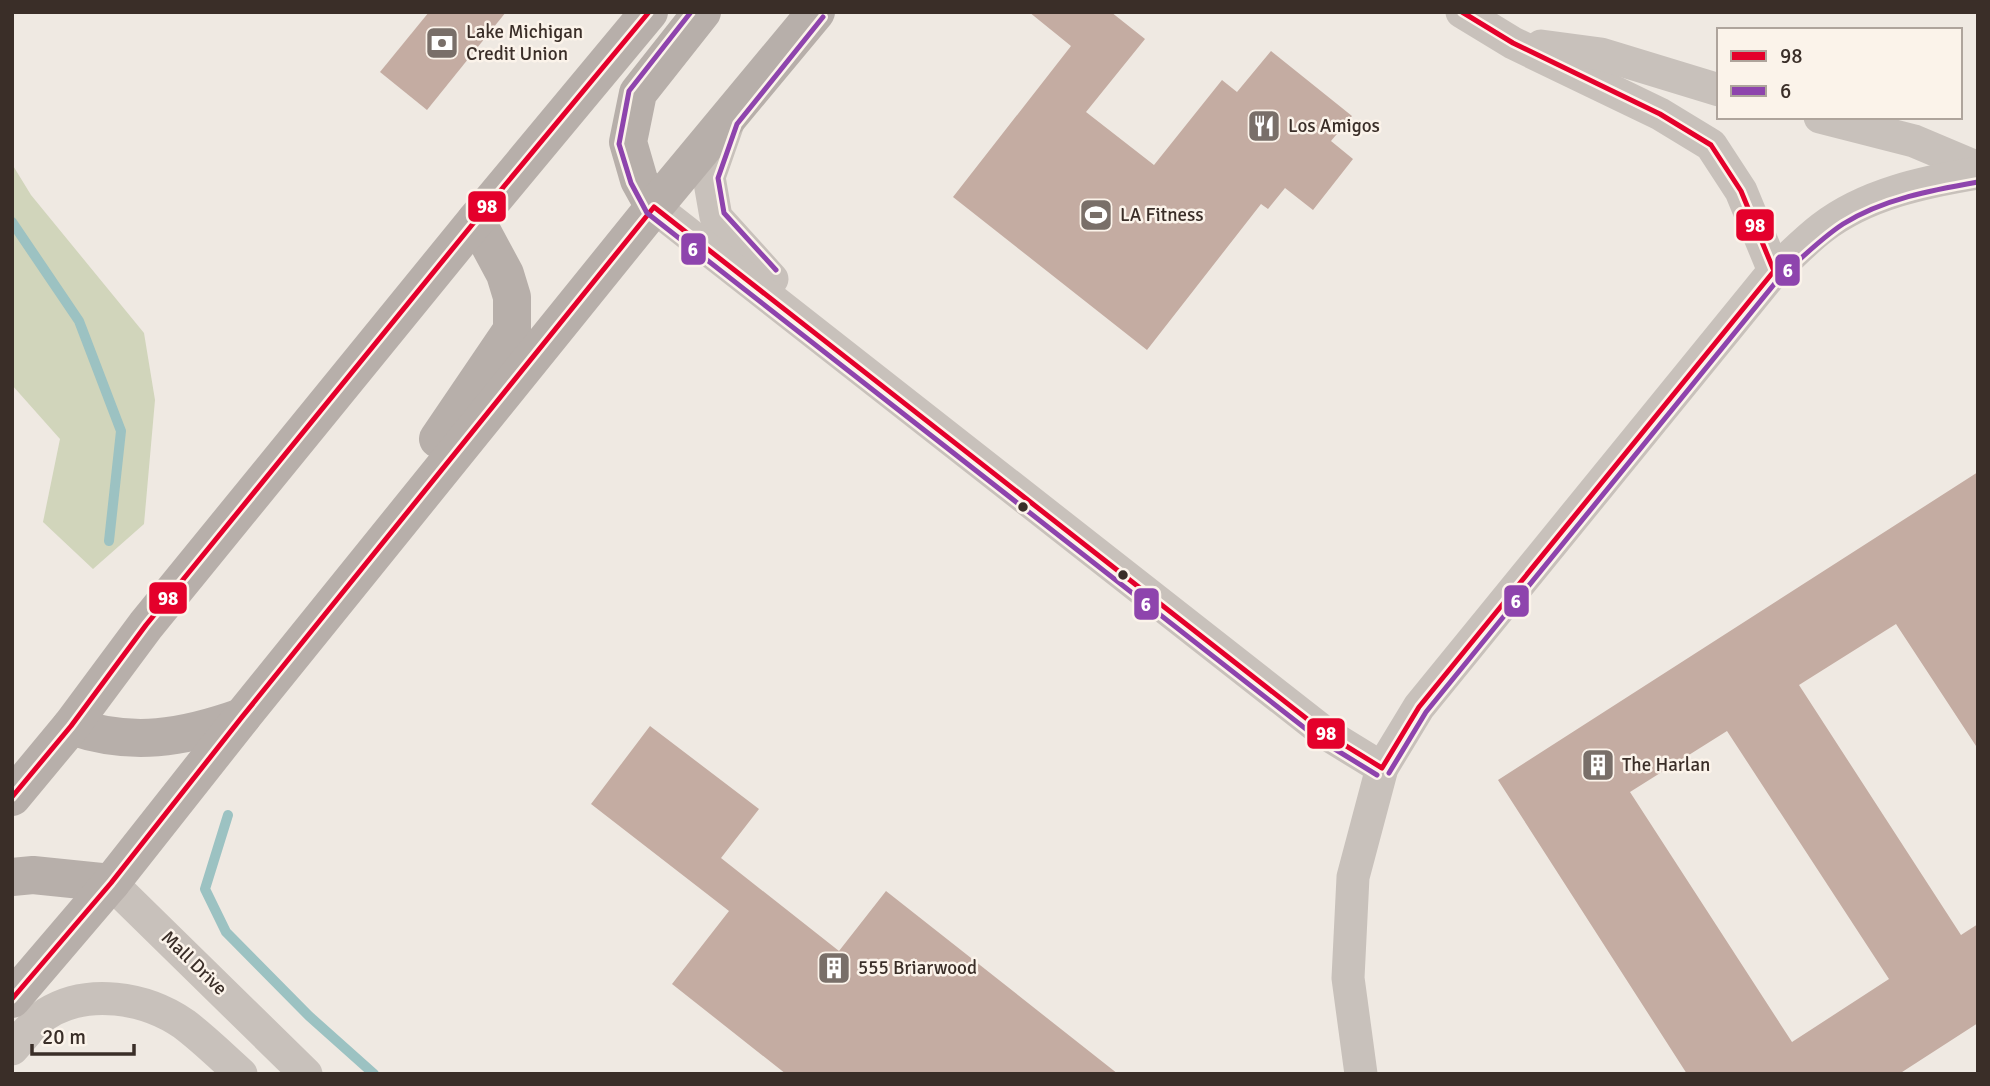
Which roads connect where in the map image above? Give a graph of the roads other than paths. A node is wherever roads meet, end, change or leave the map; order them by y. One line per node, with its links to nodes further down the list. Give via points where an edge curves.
1 (649, 12): 12 (main road)
2 (702, 12): 11 (main road, via 638,93 628,142 639,180)
3 (816, 12): 8 (main road)
4 (1462, 12): 5 (street)
5 (1513, 43): 6 (street, via 1601,54); 13 (street, via 1660,114 1711,145 1741,191)
6 (1717, 89)
7 (1828, 119): 9 (street, via 1914,141)
8 (729, 120): 11 (main road); 14 (street, via 709,177 716,217)
9 (1978, 167)
10 (1978, 173): 13 (street, via 1923,182 1866,202 1823,227)
11 (654, 207): 14 (street); 15 (main road)
12 (476, 220): 15 (main road, via 505,274 512,298 512,330 403,484); 17 (main road, via 146,625)
13 (1774, 271): 18 (street, via 1419,707)
14 (827, 341): 18 (street, via 1325,733)
15 (342, 595): 16 (main road)
16 (242, 717): 17 (main road, via 157,739 94,734); 21 (main road)
17 (71, 726): 19 (main road)
18 (1382, 768): 26 (street, via 1353,877 1348,978)
19 (12, 797)
20 (12, 877): 21 (main road)
21 (111, 883): 22 (main road); 25 (street, Mall Drive)
22 (12, 999)
23 (12, 1049): 24 (street, via 31,1027 62,1006 111,998 136,1002 182,1023)
24 (241, 1074)
25 (306, 1074)
26 (1361, 1074)

